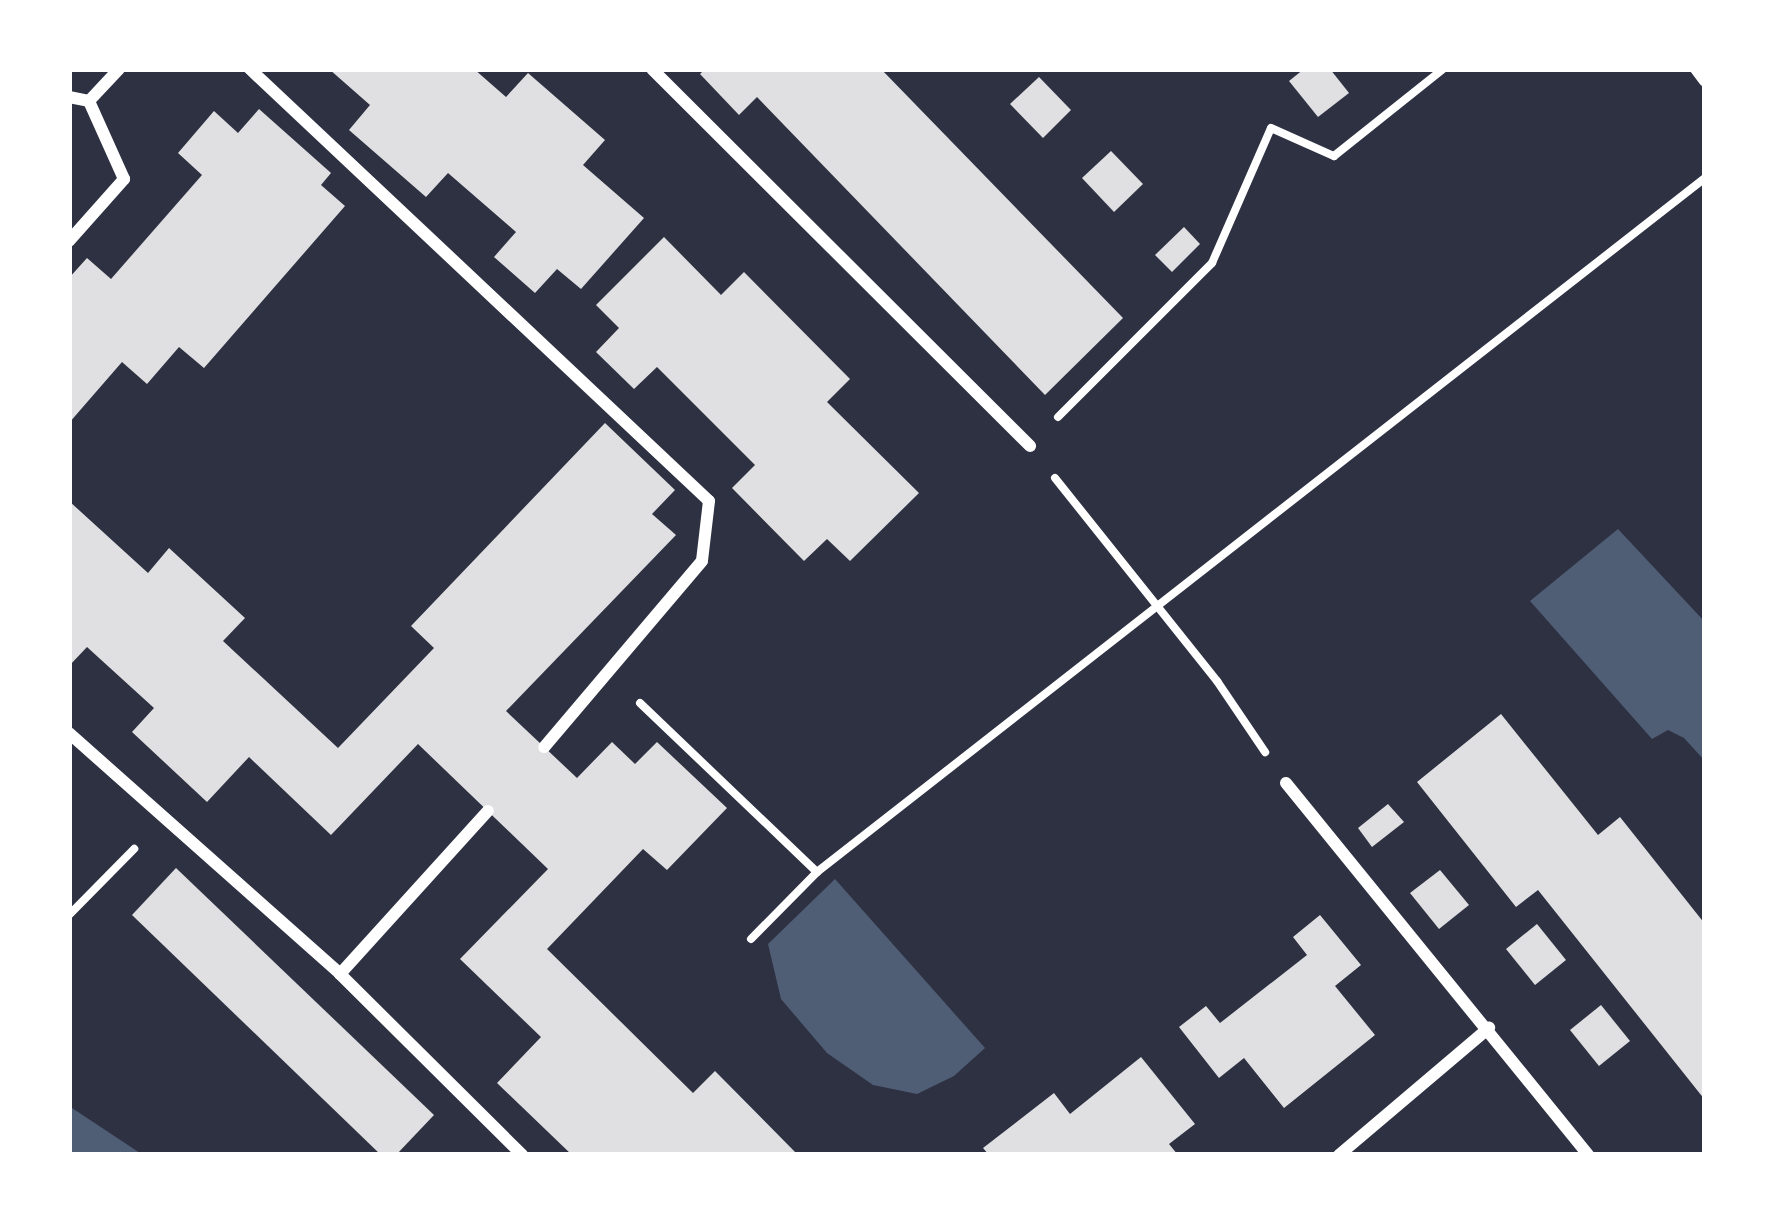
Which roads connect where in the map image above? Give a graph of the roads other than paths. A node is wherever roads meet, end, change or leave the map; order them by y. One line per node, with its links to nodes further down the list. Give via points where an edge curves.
1 (118, 69): 7 (street)
2 (250, 69): 11 (street, via 709,501 702,561)
3 (652, 69): 9 (street)
4 (1696, 69): 5 (street)
5 (1705, 81)
6 (69, 97): 7 (street)
7 (89, 101): 8 (street, via 124,179)
8 (69, 241)
9 (1030, 446)
10 (69, 733): 14 (street)
11 (544, 747)
12 (1286, 783): 15 (street)
13 (488, 811): 14 (street)
14 (340, 974): 16 (street)
15 (1489, 1028): 17 (street); 18 (street)
16 (522, 1155)
17 (1339, 1155)
18 (1588, 1155)

